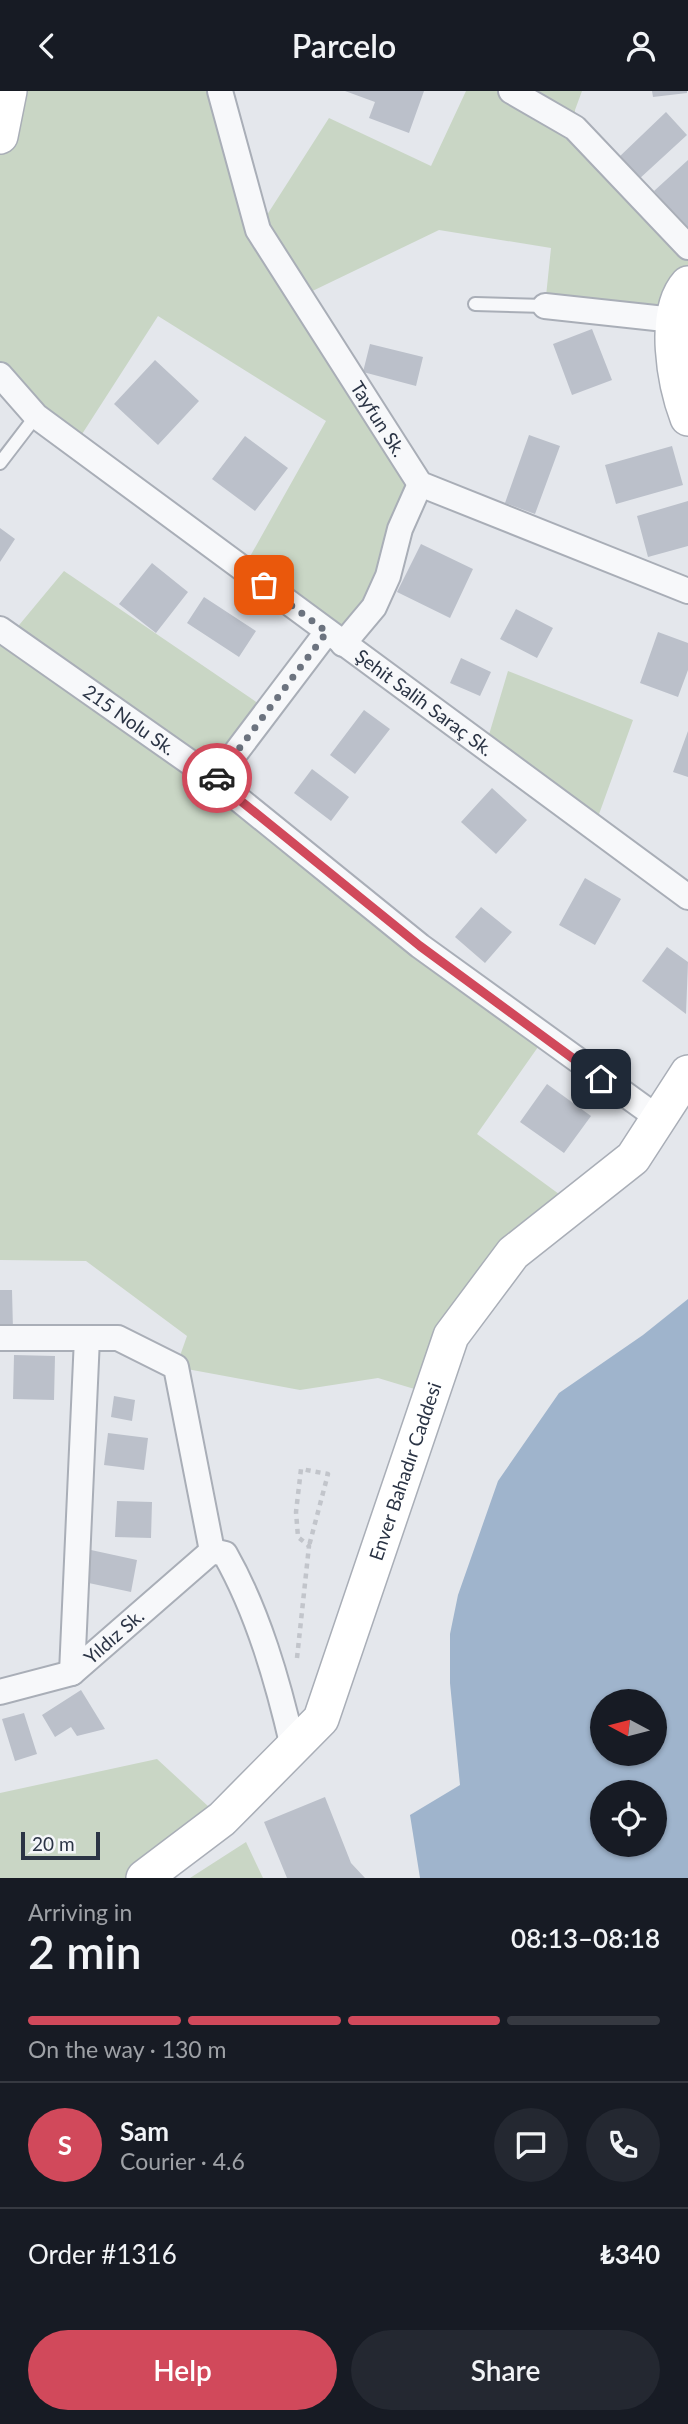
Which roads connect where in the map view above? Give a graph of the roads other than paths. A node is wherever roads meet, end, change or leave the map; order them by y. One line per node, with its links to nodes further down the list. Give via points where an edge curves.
1 (9, 91): 4 (main road)
2 (219, 91): 14 (street, Tayfun Sk., via 258,230)
3 (511, 91): 5 (street, via 575,128)
4 (0, 136)
5 (688, 247)
6 (688, 283): 9 (main road, via 679,294)
7 (475, 304): 8 (lane)
8 (545, 306): 9 (street)
9 (674, 320): 12 (main road, via 680,397)
10 (0, 375): 11 (street, Şehit Salih Saraç Sk.)
11 (36, 416): 13 (lane); 17 (street, Şehit Salih Saraç Sk.)
12 (688, 418)
13 (0, 463)
14 (420, 484): 15 (street); 17 (street, via 374,607)
15 (688, 591)
16 (0, 629): 18 (street, 215 Nolu Sk.)
17 (335, 638): 18 (street); 19 (street, Şehit Salih Saraç Sk.)
18 (215, 780): 21 (street, 215 Nolu Sk., via 420,946)
19 (688, 897)
20 (688, 1073): 21 (main road, Enver Bahadır Caddesi)
21 (658, 1118): 27 (main road, Enver Bahadır Caddesi, via 632,1158 513,1253 450,1336 321,1719)
22 (0, 1338): 23 (street)
23 (87, 1338): 24 (street, via 118,1338 176,1367); 25 (street)
24 (212, 1551): 25 (street, Yıldız Sk.); 27 (street, via 225,1554 241,1582 282,1700)
25 (72, 1673): 26 (street, Yıldız Sk.)
26 (0, 1692)
27 (293, 1747): 28 (main road, Enver Bahadır Caddesi, via 222,1819)
28 (144, 1878)

